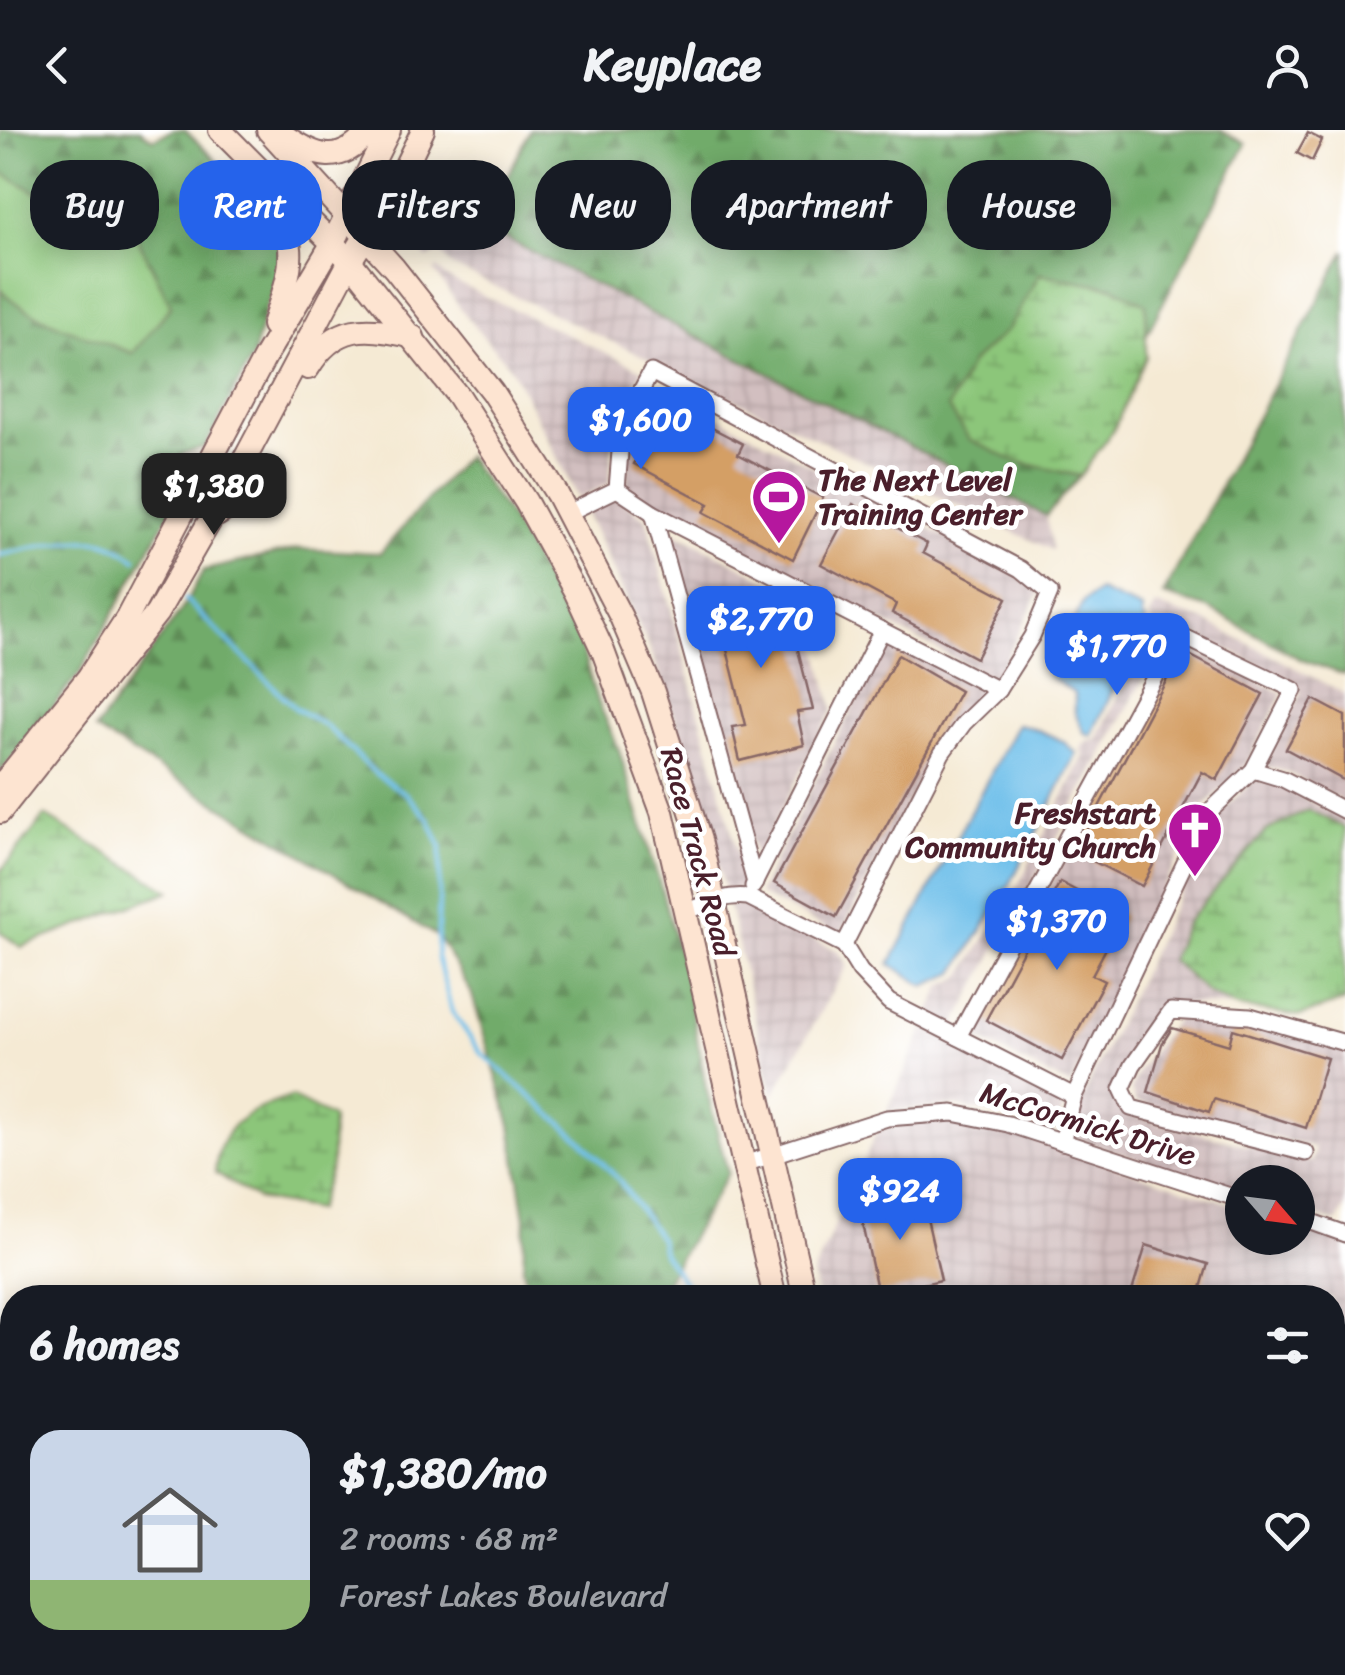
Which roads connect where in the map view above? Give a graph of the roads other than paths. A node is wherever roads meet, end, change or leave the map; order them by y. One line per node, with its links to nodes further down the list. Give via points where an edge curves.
1 (200, 130): 17 (main road, via 272,204 288,234 291,271)
2 (220, 130): 12 (main road, Race Track Road)
3 (268, 130): 10 (main road, Race Track Road)
4 (276, 130): 5 (main road, via 327,156 354,147)
5 (370, 130)
6 (389, 130): 8 (main road)
7 (422, 130): 9 (main road)
8 (374, 160)
9 (407, 160)
10 (342, 213)
11 (342, 222): 12 (main road)
12 (332, 244): 15 (main road, Race Track Road); 17 (main road)
13 (358, 250): 15 (main road)
14 (377, 250): 22 (main road, Race Track Road, via 492,392)
15 (350, 261): 16 (main road, Race Track Road); 19 (main road)
16 (413, 337): 19 (main road, via 365,328 325,344); 34 (main road, Race Track Road, via 505,466 576,593 662,812)
17 (266, 355): 18 (main road, via 220,443)
18 (197, 466): 25 (main road, via 207,495 158,588); 29 (main road, via 108,648)
19 (240, 470): 24 (main road)
20 (617, 490): 22 (street); 23 (street); 27 (street, via 622,426 651,372 1021,568 1050,594)
21 (253, 502): 24 (main road, via 232,504)
22 (568, 513): 33 (main road, Race Track Road, via 653,692)
23 (653, 513): 26 (street); 32 (street)
24 (210, 521): 25 (main road)
25 (146, 627): 31 (main road)
26 (882, 630): 27 (street); 32 (street)
27 (998, 690): 35 (street, via 942,753)
28 (1253, 770): 30 (street); 36 (street, via 1294,690 1178,634); 38 (street, via 1209,812)
29 (0, 787)
30 (1345, 811)
31 (0, 812)
32 (751, 890): 33 (street); 35 (street)
33 (714, 901): 34 (street); 41 (main road, Race Track Road)
34 (686, 912): 42 (main road, Race Track Road)
35 (844, 945): 36 (street, via 889,1002)
36 (958, 1037): 38 (street)
37 (1345, 1043): 40 (street, via 1250,1016 1171,1010 1122,1089 1130,1108)
38 (1074, 1096): 39 (street)
39 (1062, 1142): 41 (street, McCormick Drive, via 1008,1124 921,1114); 43 (street, McCormick Drive)
40 (1306, 1153)
41 (772, 1154): 42 (street, McCormick Drive); 47 (main road, Race Track Road)
42 (744, 1164): 46 (main road, Race Track Road)
43 (1225, 1195)
44 (1315, 1222): 45 (street)
45 (1344, 1230)
46 (771, 1285)
47 (802, 1285)

